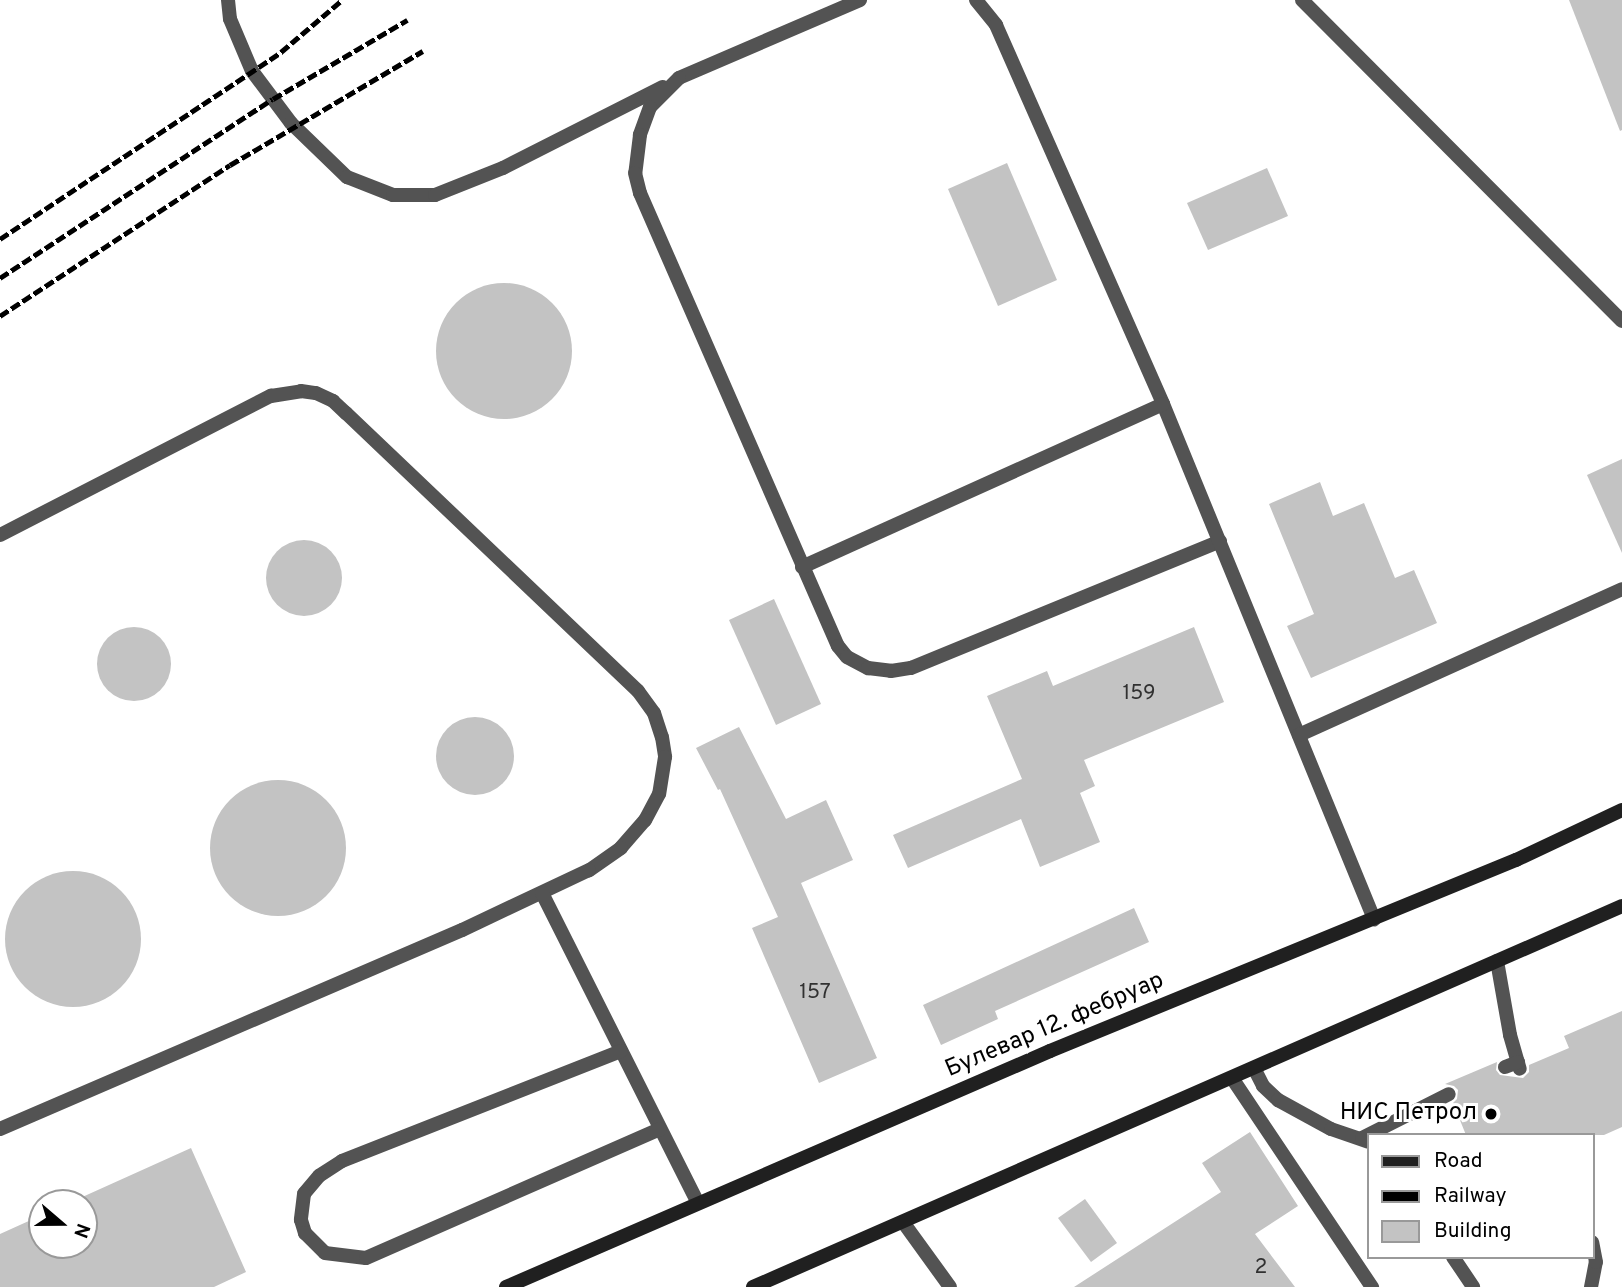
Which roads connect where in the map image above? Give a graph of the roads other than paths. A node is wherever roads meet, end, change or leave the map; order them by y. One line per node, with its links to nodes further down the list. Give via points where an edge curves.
1 (229, 0): 5 (street, via 230,19 252,71 291,123 347,177 393,195 435,195 503,168)
2 (860, 0): 5 (street)
3 (976, 0): 7 (street, via 996,25)
4 (1302, 0): 6 (street)
5 (680, 78): 10 (street, via 650,107 640,135 635,173)
6 (1622, 321)
7 (1163, 404): 9 (street); 10 (street)
8 (0, 535): 14 (street, via 271,396 301,391 332,401 638,691 654,713 665,757 659,794 645,820 606,859)
9 (1220, 541): 10 (street, via 920,666 891,671 868,668 847,657); 12 (street)
10 (802, 567)
11 (1622, 589): 12 (street)
12 (1299, 735): 16 (street)
13 (1622, 810): 16 (main road, Булевар 12. фебруар)
14 (542, 893): 18 (street); 23 (street)
15 (1622, 906): 17 (main road)
16 (1374, 919): 27 (main road, Булевар 12. фебруар, via 1050,1051)
17 (1497, 961): 19 (street); 20 (main road)
18 (621, 1051): 24 (street); 24 (street, via 342,1161 319,1176 304,1194 301,1220 305,1233 325,1253 366,1258)
19 (1514, 1066)
20 (1254, 1068): 21 (main road); 26 (street, via 1263,1086 1278,1100 1331,1129)
21 (1232, 1078): 28 (main road); 34 (street)
22 (1449, 1094): 25 (street)
23 (0, 1129)
24 (660, 1129): 27 (street)
25 (1378, 1133)
26 (1365, 1140)
27 (698, 1203): 31 (main road, Булевар 12. фебруар)
28 (903, 1222): 32 (main road); 33 (street)
29 (1594, 1252): 36 (street)
30 (1454, 1259): 35 (street)
31 (506, 1287)
32 (753, 1287)
33 (950, 1287)
34 (1372, 1287)
35 (1473, 1287)
36 (1591, 1287)

